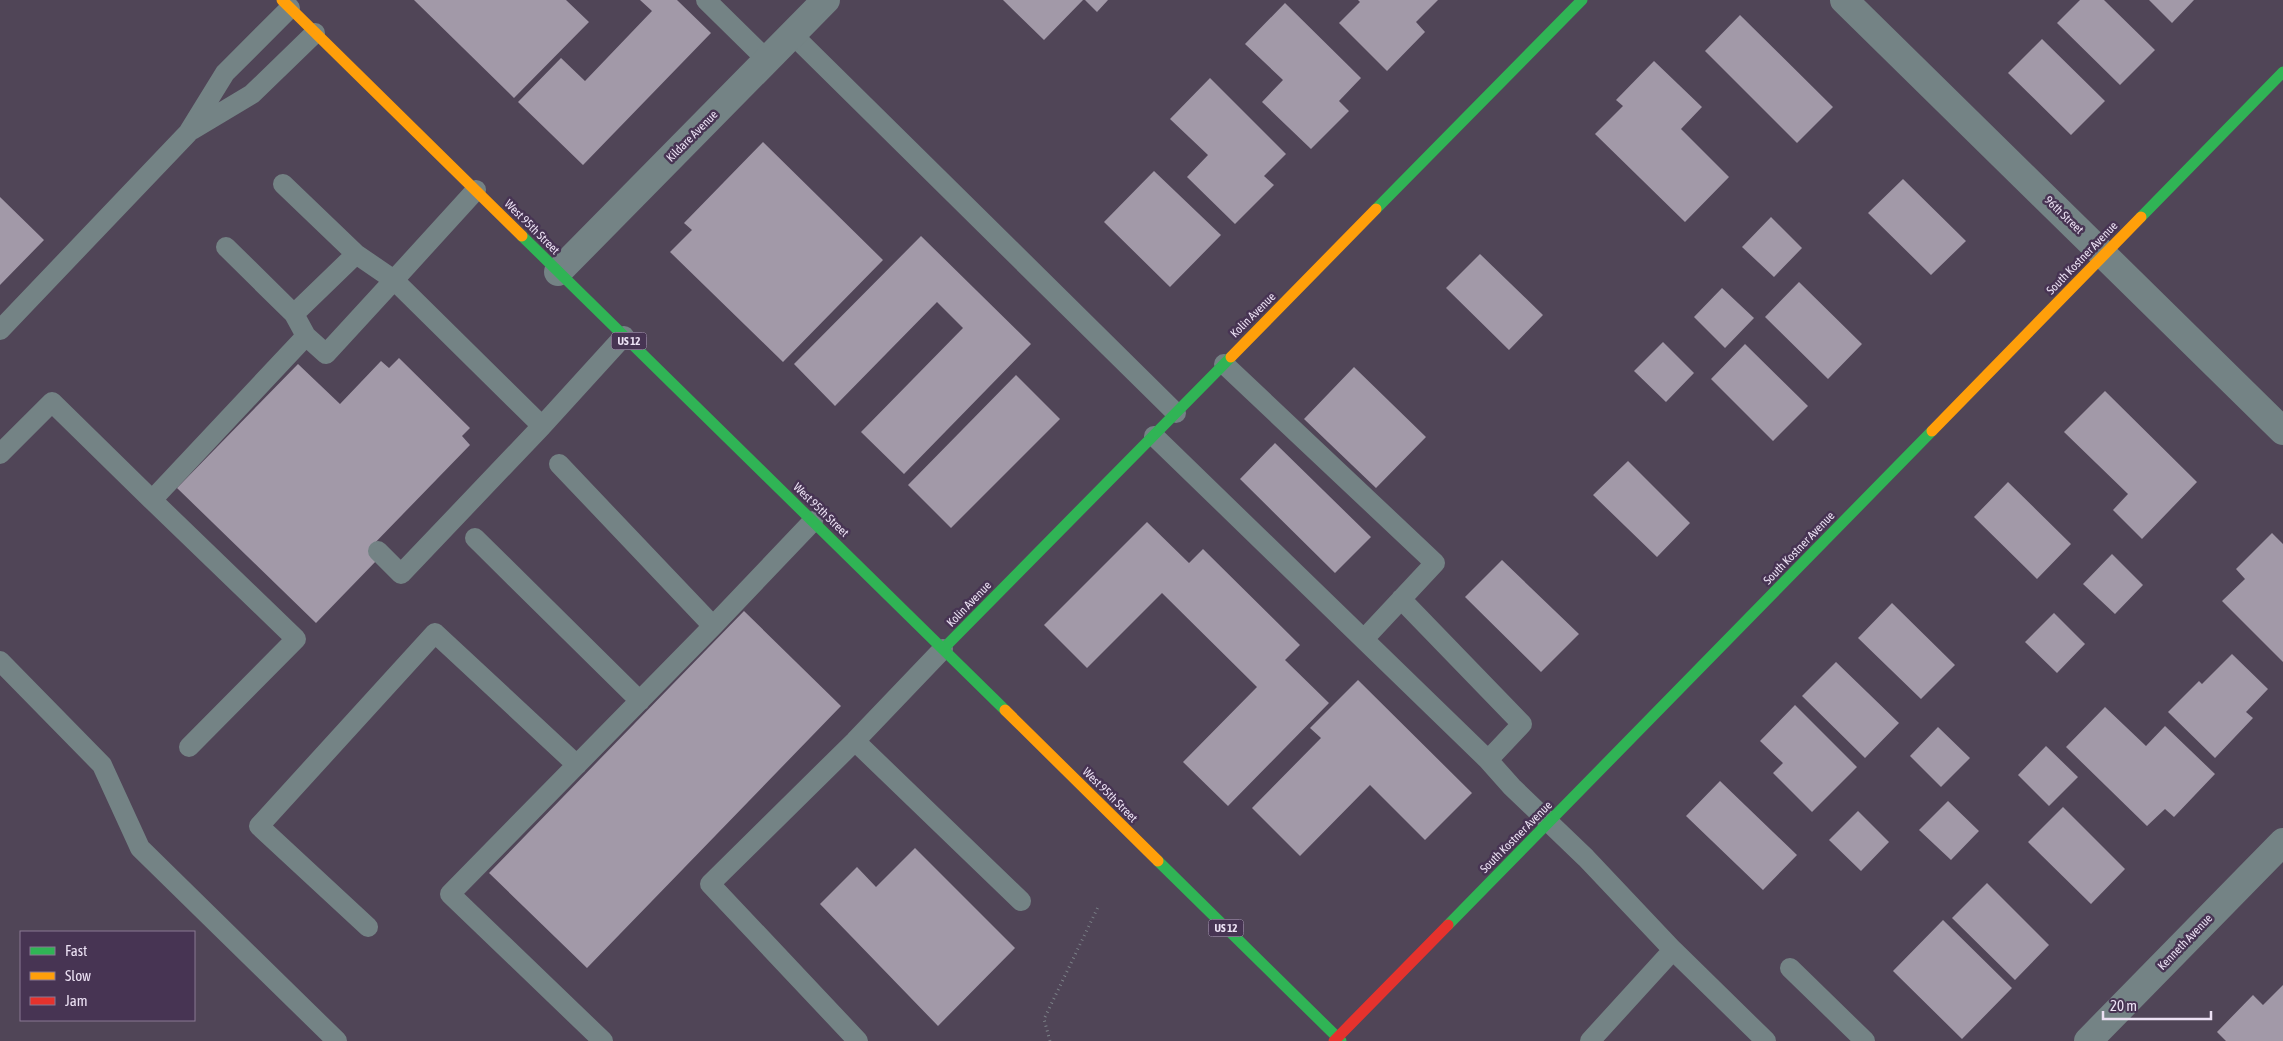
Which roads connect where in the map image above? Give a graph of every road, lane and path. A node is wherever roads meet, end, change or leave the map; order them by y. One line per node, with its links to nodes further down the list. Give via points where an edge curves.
1 (706, 0): 8 (lane)
2 (826, 0): 7 (street, Kildare Avenue)
3 (1582, 0): 22 (street, Kolin Avenue)
4 (1844, 0): 15 (street, 96th Street)
5 (286, 4): 6 (street, West 95th Street / US 12); 10 (lane, via 225,73)
6 (315, 33): 10 (lane, via 252,94); 12 (street, West 95th Street / US 12)
7 (792, 34): 8 (street, Kildare Avenue); 23 (lane)
8 (767, 60): 16 (street, Kildare Avenue)
9 (2283, 72): 15 (street, South Kostner Avenue)
10 (188, 133): 19 (lane)
11 (283, 184): 14 (lane)
12 (476, 190): 16 (street, West 95th Street / US 12); 17 (lane)
13 (226, 247): 18 (lane)
14 (356, 254): 17 (lane); 18 (lane)
15 (2104, 254): 25 (street, 96th Street); 43 (street, South Kostner Avenue)
16 (558, 272): 21 (street, West 95th Street / US 12)
17 (394, 280): 20 (lane, via 326,354); 24 (lane)
18 (294, 314): 20 (lane)
19 (0, 330)
20 (306, 336): 29 (lane)
21 (624, 336): 24 (lane); 30 (street, West 95th Street / US 12)
22 (1224, 364): 23 (street, Kolin Avenue); 33 (lane, via 1435,563)
23 (1176, 412): 26 (street, Kolin Avenue)
24 (542, 426): 32 (lane, via 401,574)
25 (2283, 431)
26 (1154, 436): 35 (lane); 36 (street, Kolin Avenue)
27 (0, 454): 29 (lane, via 52,402)
28 (559, 464): 34 (lane)
29 (152, 500): 40 (lane, via 296,639)
30 (813, 521): 34 (lane); 36 (street, West 95th Street / US 12)
31 (475, 538): 38 (lane)
32 (378, 550)
33 (1401, 600): 35 (lane); 41 (lane, via 1522,724)
34 (713, 626): 38 (lane)
35 (1364, 639): 41 (lane)
36 (943, 649): 39 (lane); 50 (street, West 95th Street / US 12)
37 (0, 661): 51 (lane, via 102,766 140,848)
38 (640, 701): 42 (lane)
39 (855, 741): 45 (lane); 53 (lane, via 710,884)
40 (189, 747)
41 (1488, 760): 43 (lane)
42 (577, 764): 47 (lane, via 435,633 259,826); 52 (lane, via 450,894)
43 (1549, 823): 48 (lane); 50 (street, South Kostner Avenue)
44 (2283, 842): 58 (street, Kenneth Avenue)
45 (1021, 900)
46 (1099, 905): 54 (path, via 1044,1019)
47 (368, 927)
48 (1673, 950): 55 (lane); 56 (lane)
49 (1790, 968): 57 (lane)
50 (1338, 1040)
51 (337, 1041)
52 (603, 1041)
53 (858, 1041)
54 (1050, 1041)
55 (1590, 1041)
56 (1766, 1041)
57 (1865, 1041)
58 (2088, 1041)

